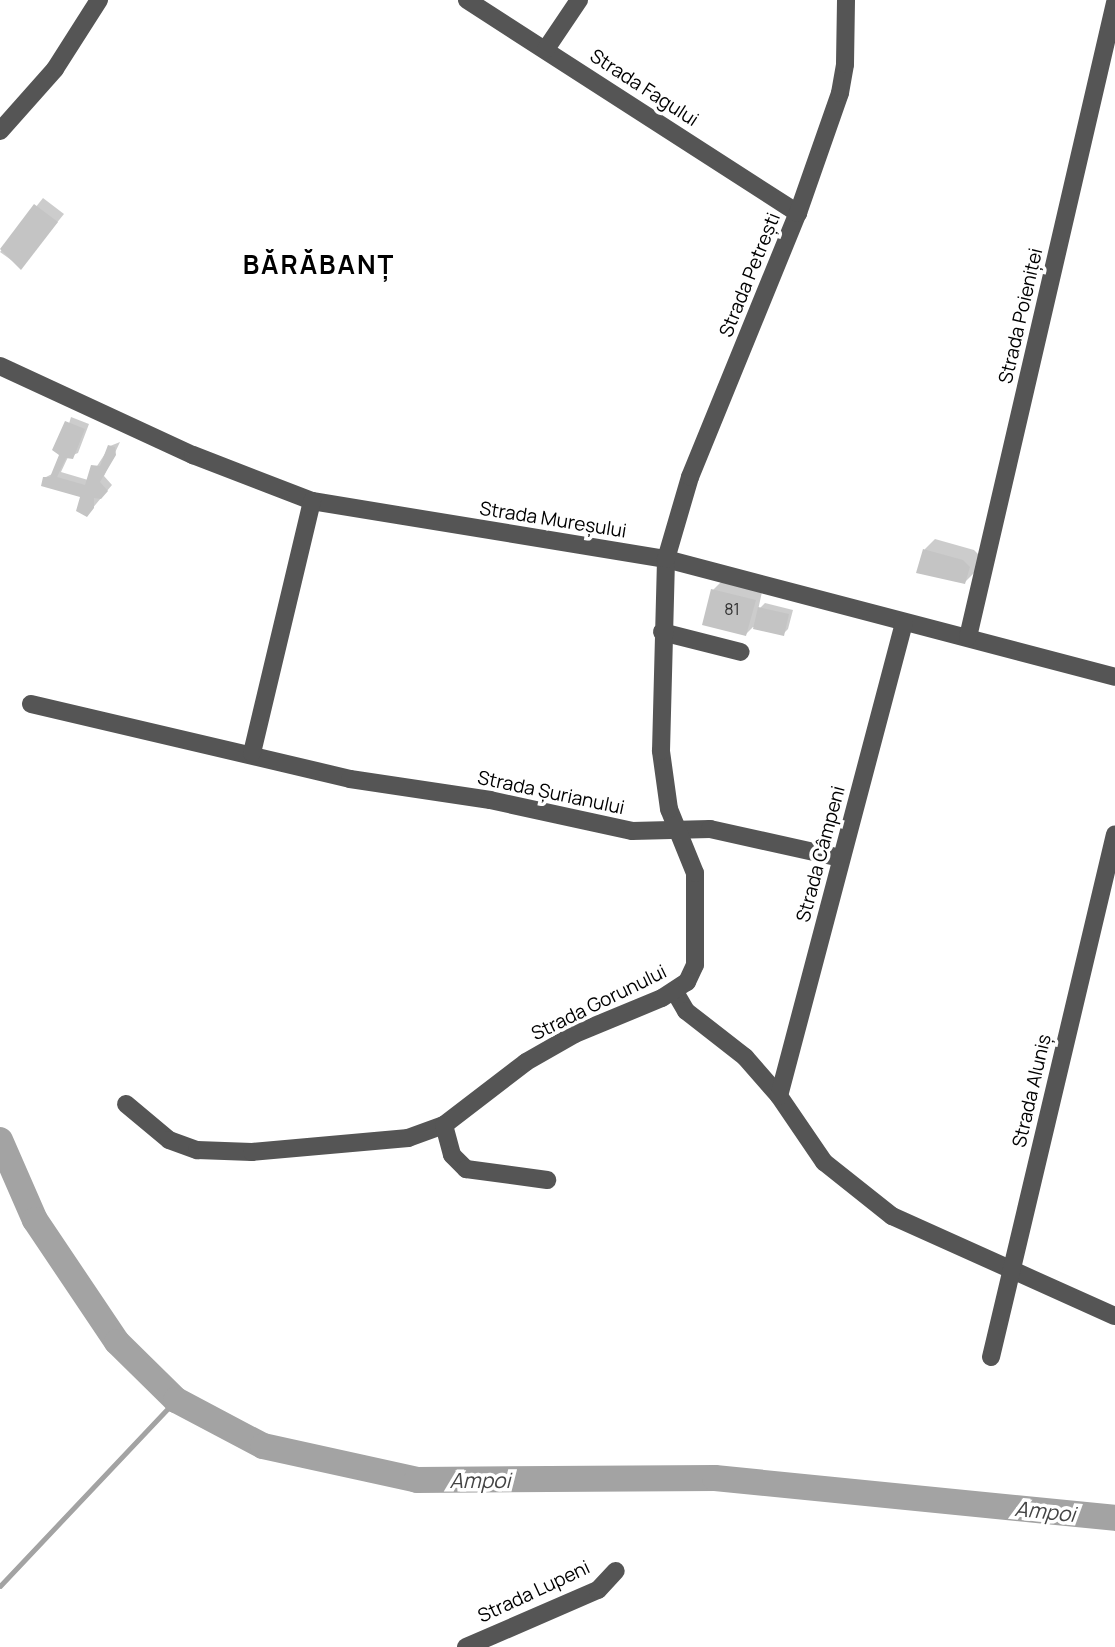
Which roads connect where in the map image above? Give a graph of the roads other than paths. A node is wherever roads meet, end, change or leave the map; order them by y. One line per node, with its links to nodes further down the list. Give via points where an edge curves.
1 (99, 0): 7 (street, via 55,69)
2 (467, 0): 6 (street, Strada Fagului)
3 (579, 0): 6 (street)
4 (846, 0): 8 (street, Strada Petrești, via 840,93)
5 (1115, 3): 14 (street, Strada Poieniței)
6 (546, 49): 8 (street, Strada Fagului)
7 (0, 131)
8 (797, 212): 11 (street, Strada Petrești, via 687,487)
9 (0, 366): 10 (street, Strada Mureșului, via 193,455)
10 (312, 501): 11 (street, Strada Mureșului); 18 (street)
11 (666, 559): 12 (street, Strada Mureșului); 13 (street, Strada Gorunului)
12 (904, 623): 14 (street, Strada Mureșului); 21 (street, Strada Câmpeni)
13 (662, 632): 15 (street); 19 (street, Strada Gorunului, via 661,751)
14 (968, 637): 16 (street, Strada Mureșului)
15 (741, 652)
16 (1115, 677)
17 (31, 704): 18 (street, Strada Șurianului)
18 (252, 753): 19 (street, Strada Șurianului, via 350,779 489,800 632,831)
19 (675, 827): 21 (street, Strada Șurianului, via 710,829); 22 (street, Strada Gorunului, via 691,855 698,914 695,965 687,982)
20 (1115, 834): 27 (street, Strada Aluniș)
21 (842, 858): 23 (street, Strada Câmpeni)
22 (675, 992): 23 (street, via 686,1011 745,1057); 25 (street, Strada Gorunului, via 575,1034 526,1062)
23 (779, 1096): 27 (street, via 814,1149 838,1175 892,1216)
24 (125, 1104): 25 (street, Strada Gorunului, via 169,1140 222,1153 388,1142)
25 (444, 1125): 26 (street, via 452,1155 466,1169)
26 (547, 1180)
27 (1010, 1273): 28 (street); 29 (street, Strada Aluniș)
28 (1115, 1316)
29 (991, 1357)
30 (616, 1571): 31 (street, Strada Lupeni, via 597,1590)
31 (466, 1647)

